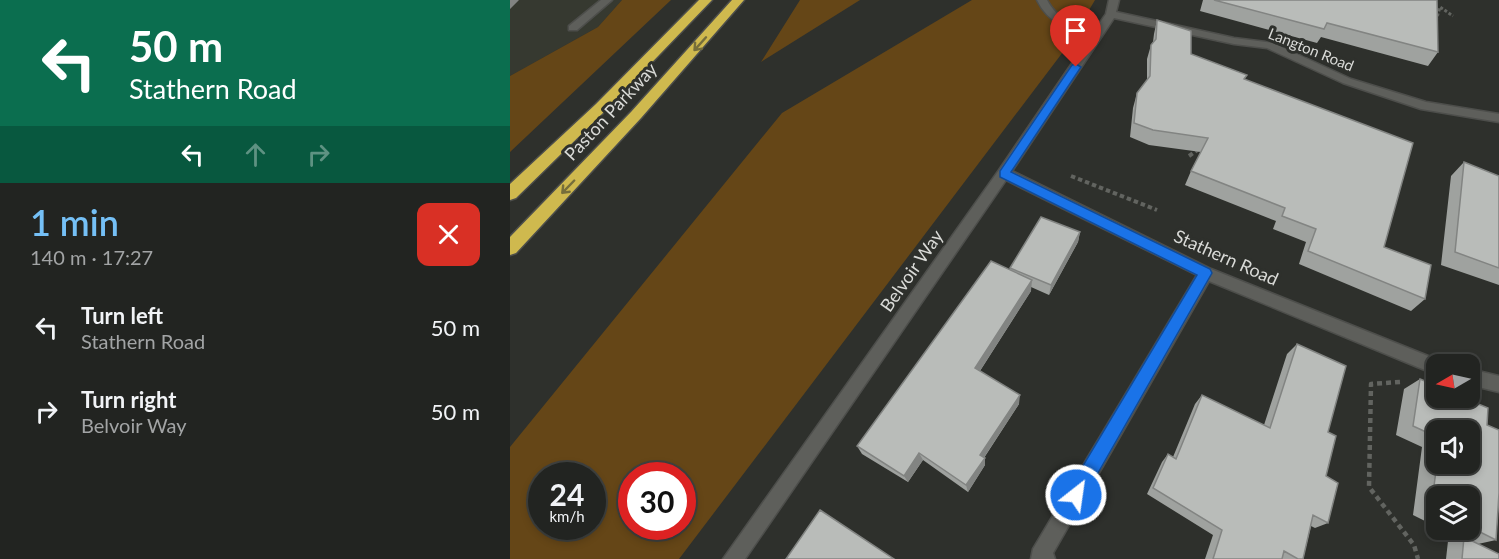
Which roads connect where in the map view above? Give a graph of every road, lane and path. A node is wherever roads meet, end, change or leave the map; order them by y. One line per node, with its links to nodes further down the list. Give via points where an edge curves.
1 (607, 0): 11 (street)
2 (706, 0): 18 (highway, Paston Parkway)
3 (738, 0): 20 (highway, Paston Parkway, one-way to 20, via 636,116)
4 (1042, 0): 12 (street, via 1048,14 1058,21)
5 (1114, 0): 8 (street, Belvoir Way)
6 (1441, 0): 7 (path)
7 (1439, 7): 9 (path); 10 (path)
8 (1111, 14): 12 (street, Belvoir Way); 13 (street, Langton Road, via 1269,45 1358,85 1425,106)
9 (1453, 16)
10 (1435, 26)
11 (573, 28)
12 (1100, 32): 17 (street, Belvoir Way)
13 (1499, 118)
14 (1199, 142): 15 (path, via 1199,151)
15 (1189, 156)
16 (1060, 172): 19 (path)
17 (1004, 174): 21 (street, Stathern Road); 26 (street, Belvoir Way)
18 (510, 194)
19 (1157, 210)
20 (510, 248)
21 (1206, 273): 22 (street, Stathern Road); 27 (street, via 1040,556)
22 (1426, 363)
23 (1480, 379): 24 (street)
24 (1499, 384)
25 (1406, 385): 28 (path, via 1396,381 1371,384 1369,487 1414,545)
26 (732, 559)
27 (1045, 559)
28 (1418, 559)

